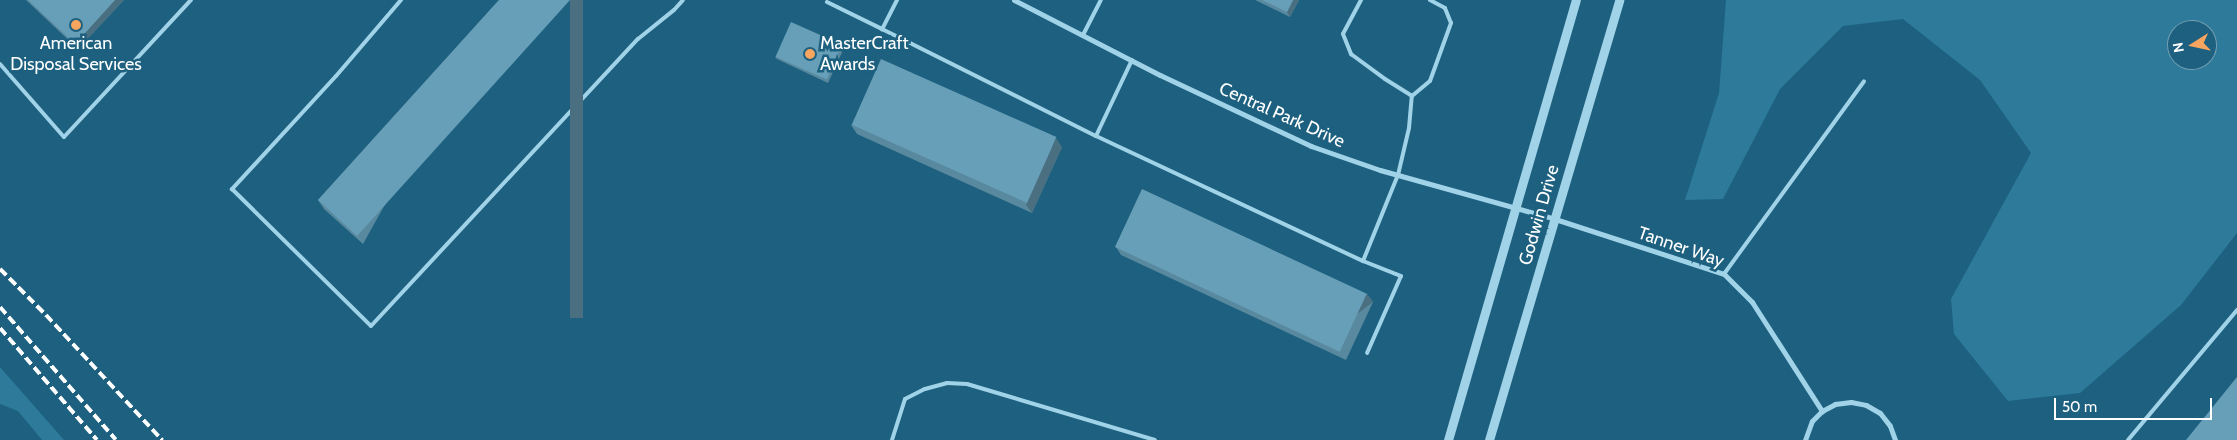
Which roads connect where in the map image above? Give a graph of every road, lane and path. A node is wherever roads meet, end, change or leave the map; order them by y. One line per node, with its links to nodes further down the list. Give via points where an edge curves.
1 (191, 0): 15 (lane, via 64,137)
2 (401, 0): 3 (lane, via 232,189 371,326 638,39)
3 (683, 0)
4 (897, 0): 12 (lane)
5 (1014, 0): 13 (street, Central Park Drive)
6 (1101, 0): 13 (lane)
7 (1361, 0): 17 (lane, via 1343,34 1352,54)
8 (1430, 0): 17 (lane, via 1445,8 1451,23 1430,81)
9 (1576, 0): 20 (street, Godwin Drive)
10 (1619, 0): 21 (street, Godwin Drive)
11 (826, 2): 12 (lane)
12 (882, 29): 18 (lane)
13 (1083, 35): 14 (street, Central Park Drive)
14 (1132, 60): 18 (lane); 19 (street, Central Park Drive, via 1311,146)
15 (0, 64)
16 (1864, 82): 23 (lane)
17 (1412, 96): 19 (lane, via 1409,128)
18 (1096, 136): 22 (lane)
19 (1398, 175): 20 (street, Central Park Drive); 22 (lane)
20 (1516, 208): 21 (street, Central Park Drive); 29 (street, Godwin Drive)
21 (1554, 219): 23 (street, Tanner Way); 30 (street, Godwin Drive)
22 (1363, 261): 25 (lane, via 1401,276)
23 (1724, 274): 26 (street, Tanner Way, via 1752,302)
24 (2237, 310): 33 (lane)
25 (1367, 352)
26 (1822, 411): 31 (street, via 1812,421); 32 (street, via 1835,404 1866,405 1880,413)
27 (892, 440): 28 (lane, via 905,399 924,389 947,383 967,384)
28 (1155, 440)
29 (1448, 440)
30 (1489, 440)
31 (1805, 440)
32 (1895, 440)
33 (2128, 440)

